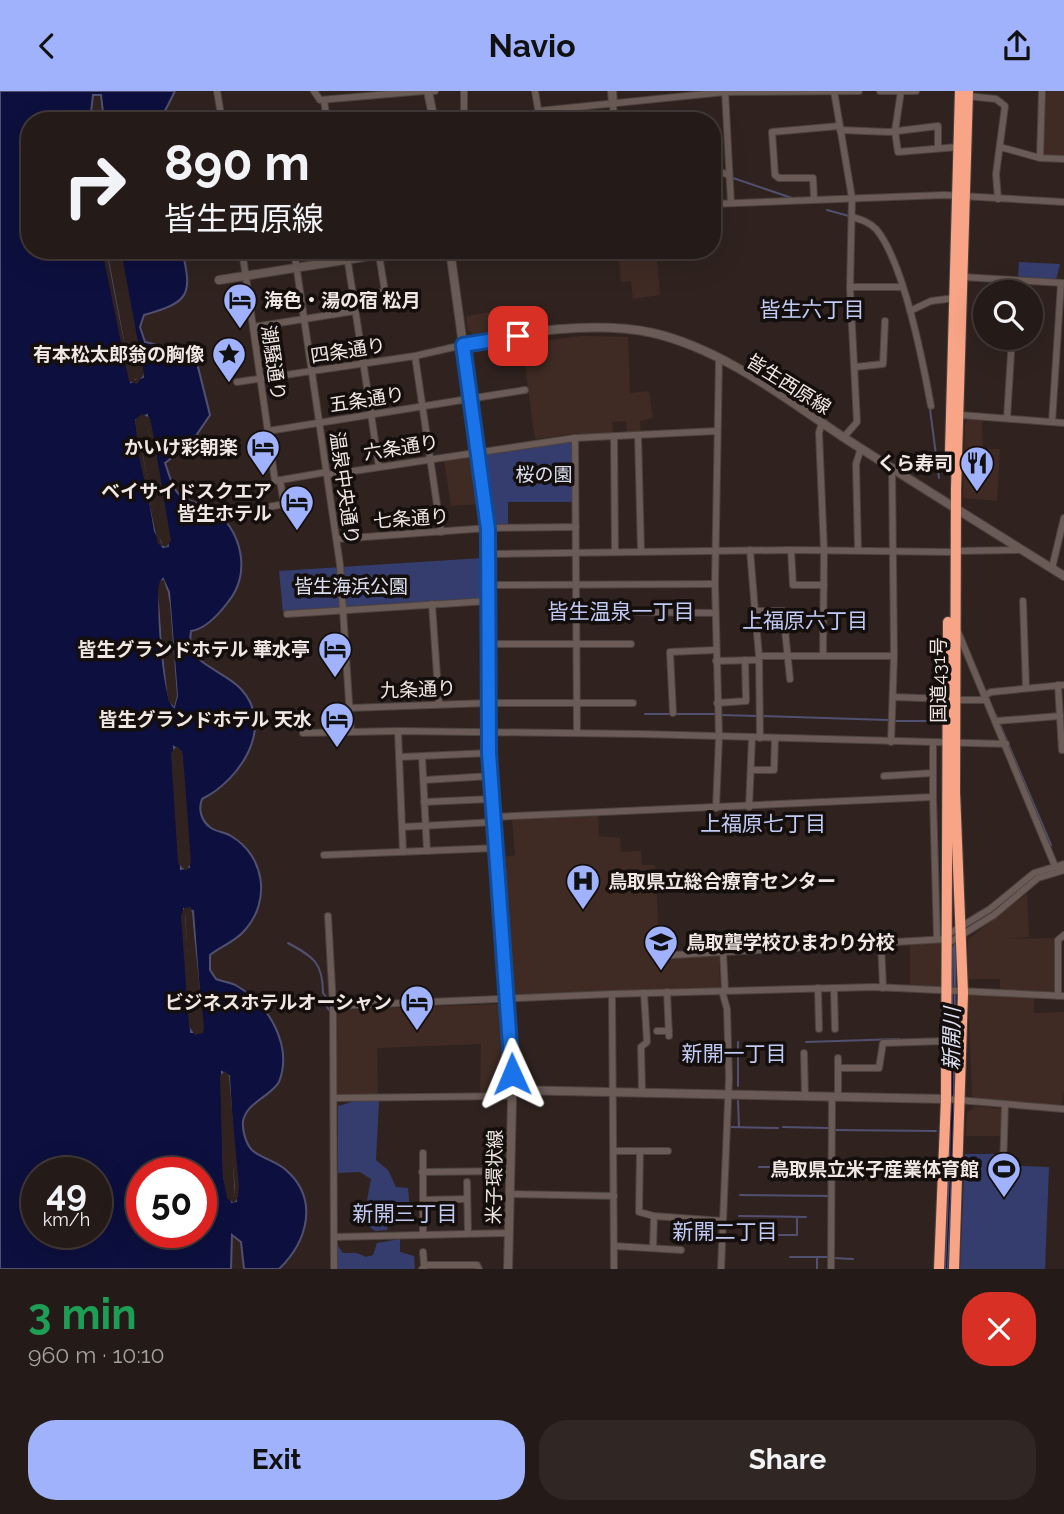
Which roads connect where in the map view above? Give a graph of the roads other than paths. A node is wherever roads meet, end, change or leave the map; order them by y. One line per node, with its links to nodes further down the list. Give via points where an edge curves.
1 (217, 91): 20 (street)
2 (314, 91): 17 (street)
3 (430, 91): 17 (street); 22 (main road)
4 (464, 91): 23 (street)
5 (535, 91): 19 (street)
6 (612, 91): 18 (main road)
7 (834, 91): 8 (street); 12 (street); 25 (street)
8 (859, 91)
9 (880, 91): 13 (street)
10 (916, 91): 13 (street)
11 (1042, 91): 30 (street)
12 (725, 92): 14 (street); 33 (street)
13 (901, 92): 26 (street)
14 (695, 93): 18 (street)
15 (965, 93): 16 (street); 27 (highway, 国道431号); 34 (highway, 国道431号)
16 (996, 95): 28 (street, via 1005,109)
17 (324, 100): 21 (street)
18 (613, 104): 19 (street); 24 (street)
19 (538, 111)
20 (220, 112)
21 (326, 112)
22 (432, 112)
23 (464, 112)
24 (613, 112)
25 (839, 128): 26 (street); 35 (street); 36 (street, via 772,132 775,175 813,178)
26 (895, 131): 29 (street, via 899,152); 29 (street, via 938,126)
27 (958, 147): 29 (street); 34 (highway, 国道431号)
28 (1000, 147): 30 (street); 37 (street)
29 (939, 148)
30 (1040, 158): 31 (street)
31 (1064, 159)
32 (721, 172): 33 (street)
33 (729, 175): 39 (street)
34 (961, 196): 35 (street); 37 (street); 50 (highway, 国道431号); 58 (highway, 国道431号)
35 (852, 198): 36 (street); 41 (street)
36 (814, 199): 39 (street)
37 (998, 199): 38 (street)
38 (1064, 202)
39 (731, 203): 40 (street)
40 (721, 204)
41 (852, 217): 55 (street); 56 (street, via 869,222 878,232)
42 (243, 259): 49 (street, 潮騒通り)
43 (295, 259): 48 (street, 温泉中央通り)
44 (331, 259): 48 (main road)
45 (348, 259): 57 (street)
46 (380, 259): 57 (street, via 385,292)
47 (451, 259): 64 (main road, 米子環状線)
48 (296, 268): 49 (main road); 61 (street, 温泉中央通り)
49 (245, 275): 51 (main road); 63 (street, 潮騒通り)
50 (963, 277): 52 (street); 78 (highway, 国道431号)
51 (219, 280)
52 (1003, 280)
53 (1043, 282): 54 (street)
54 (1063, 283): 81 (street)
55 (850, 287): 56 (street); 69 (street)
56 (901, 287): 60 (street)
57 (353, 295): 59 (street)
58 (955, 298): 60 (street, via 930,301); 97 (highway, 国道431号)
59 (355, 311): 61 (street); 68 (street)
60 (910, 311): 76 (street)
61 (304, 319): 63 (street); 70 (street, 温泉中央通り)
62 (885, 321): 69 (street, via 883,364)
63 (253, 327): 71 (street, 潮騒通り)
64 (463, 345): 66 (street, 四条通り); 67 (main road, 皆生西原線, via 567,328 612,327 674,339); 74 (main road, 米子環状線)
65 (1011, 350): 79 (street)
66 (415, 356): 68 (street, 四条通り); 75 (street)
67 (719, 359): 80 (main road, 皆生西原線); 85 (street)
68 (363, 363): 70 (street, 四条通り); 77 (street)
69 (855, 367): 88 (street, via 857,422)
70 (312, 372): 71 (street, 四条通り); 83 (street, 温泉中央通り)
71 (260, 379): 72 (street, 四条通り); 84 (street, 潮騒通り)
72 (237, 382)
73 (525, 390): 74 (street, 五条通り)
74 (471, 398): 75 (street, 五条通り); 91 (main road, 米子環状線)
75 (422, 406): 77 (street, 五条通り); 92 (street)
76 (931, 406)
77 (370, 414): 83 (street, 五条通り); 93 (street)
78 (960, 415): 79 (street); 97 (highway, 国道431号)
79 (1007, 418): 81 (street)
80 (822, 422): 88 (main road, 皆生西原線); 107 (street)
81 (1052, 422): 82 (street)
82 (1064, 422)
83 (319, 423): 84 (street, 五条通り); 95 (street, 温泉中央通り)
84 (268, 431): 96 (street, 潮騒通り)
85 (717, 431): 86 (street, 六条通り); 111 (street)
86 (638, 435): 87 (street, 六条通り); 110 (street)
87 (614, 436): 89 (street, 六条通り); 113 (street)
88 (845, 437): 90 (main road, 皆生西原線)
89 (575, 439): 91 (street, 六条通り); 100 (street)
90 (861, 448): 94 (main road, 皆生西原線); 108 (street, via 856,464)
91 (479, 451): 92 (street, 六条通り); 101 (main road, 米子環状線)
92 (430, 459): 93 (street, 六条通り); 102 (street)
93 (379, 467): 95 (street, 六条通り)
94 (892, 467): 97 (main road, 皆生西原線); 104 (street)
95 (327, 474): 96 (street, 六条通り); 103 (street, 温泉中央通り)
96 (278, 480): 98 (street, via 284,504)
97 (953, 505): 109 (main road, 皆生西原線); 114 (highway, 国道431号)
98 (263, 508)
99 (1064, 518): 112 (street)
100 (576, 527): 101 (street, 七条通り); 115 (street)
101 (488, 529): 102 (street, 七条通り); 120 (main road, 米子環状線)
102 (441, 532): 103 (street, 七条通り)
103 (337, 539): 126 (street, 温泉中央通り)
104 (891, 549): 108 (street); 114 (street); 138 (street)
105 (750, 550): 106 (street); 111 (street); 127 (street)
106 (791, 550): 107 (street); 121 (street, via 793,585)
107 (824, 550): 108 (street); 121 (street)
108 (858, 550)
109 (1023, 550): 114 (street); 117 (main road, 皆生西原線)
110 (641, 551): 111 (street); 113 (street)
111 (715, 551): 119 (street)
112 (1061, 551): 117 (street)
113 (615, 552): 115 (street)
114 (953, 552): 131 (highway, 国道431号); 147 (highway, 国道431号)
115 (577, 553): 116 (street); 122 (street)
116 (495, 554)
117 (1052, 568): 118 (main road, 皆生西原線)
118 (1064, 576)
119 (715, 584): 122 (street); 129 (street)
120 (488, 585): 122 (street); 123 (main road, 米子環状線)
121 (824, 585): 137 (street)
122 (577, 587): 133 (street)
123 (488, 601): 125 (street); 132 (main road, 米子環状線)
124 (1023, 601): 144 (street)
125 (432, 604): 126 (street); 152 (street)
126 (344, 611): 130 (street); 153 (street, 温泉中央通り)
127 (755, 611): 136 (street, via 784,612); 139 (street)
128 (636, 612): 129 (street)
129 (715, 613): 135 (street)
130 (287, 614)
131 (956, 627): 146 (street); 147 (highway, 国道431号)
132 (488, 644): 133 (street); 148 (main road, 米子環状線)
133 (577, 644): 134 (street); 149 (street)
134 (631, 644)
135 (715, 650): 141 (street); 154 (street, via 669,653)
136 (789, 655): 137 (street); 139 (street); 142 (street)
137 (823, 656): 138 (street)
138 (894, 656): 145 (street)
139 (758, 658): 140 (street); 163 (street)
140 (746, 660): 141 (street); 151 (street, via 746,701)
141 (716, 661): 151 (street)
142 (790, 679)
143 (1061, 685): 144 (street); 155 (street)
144 (1026, 688): 146 (street, via 990,692)
145 (893, 697): 147 (street); 165 (street)
146 (985, 698): 147 (street); 156 (street)
147 (951, 700): 167 (highway, 国道431号)
148 (488, 703): 149 (street, 九条通り); 152 (street, 九条通り); 158 (main road, 米子環状線)
149 (577, 703): 150 (street, 九条通り); 161 (street)
150 (633, 703)
151 (717, 703): 162 (street)
152 (439, 704): 153 (street, 九条通り)
153 (350, 708): 159 (street, 温泉中央通り)
154 (673, 713)
155 (1060, 716): 156 (street); 169 (street)
156 (996, 721): 168 (street)
157 (398, 731): 158 (street); 159 (street); 172 (street)
158 (488, 731): 161 (street); 170 (main road, 米子環状線)
159 (351, 732): 160 (street)
160 (303, 733)
161 (577, 733): 162 (street)
162 (719, 737): 163 (street); 182 (street)
163 (756, 738): 164 (street); 173 (street)
164 (775, 738): 165 (street); 173 (street, via 774,769)
165 (891, 742): 166 (street)
166 (933, 743): 167 (street); 174 (street)
167 (951, 743): 168 (street); 193 (highway, 国道431号); 193 (highway, 国道431号)
168 (1006, 744): 191 (street)
169 (1062, 750)
170 (489, 753): 171 (street); 175 (main road, 米子環状線)
171 (422, 756): 172 (street); 177 (street)
172 (399, 758): 185 (street)
173 (751, 770): 181 (street)
174 (933, 773): 176 (street); 178 (street)
175 (491, 776): 177 (street); 179 (main road, 米子環状線)
176 (884, 776)
177 (424, 780): 180 (street)
178 (933, 797): 181 (street); 193 (street)
179 (492, 799): 180 (street); 183 (main road, 米子環状線)
180 (424, 802): 184 (street)
181 (750, 807): 182 (street)
182 (716, 808): 183 (street)
183 (495, 820): 184 (street); 186 (main road, 米子環状線)
184 (425, 825): 185 (street); 187 (street)
185 (402, 827): 188 (street)
186 (497, 848): 187 (street); 208 (main road, 米子環状線)
187 (427, 851): 188 (street)
188 (403, 852): 189 (street)
189 (324, 855)
190 (1064, 864): 191 (street)
191 (1058, 869): 193 (street, via 1034,873 1010,898)
192 (328, 916): 209 (street)
193 (955, 935): 195 (street); 202 (highway, 国道431号); 205 (highway, 国道431号)
194 (1064, 935): 207 (street, via 1058,940)
195 (881, 942): 196 (street); 200 (street)
196 (723, 951): 197 (street); 201 (street)
197 (656, 956)
198 (818, 988): 199 (street); 201 (street); 211 (street)
199 (834, 988): 200 (street); 210 (street)
200 (883, 988): 202 (street)
201 (723, 991): 203 (street); 220 (street)
202 (947, 991): 205 (street); 213 (highway, 国道431号)
203 (667, 992): 204 (street); 212 (street, via 669,1034)
204 (644, 993): 206 (street); 218 (street, via 647,1042 641,1047)
205 (962, 993): 207 (street); 225 (highway, 国道431号)
206 (612, 994): 208 (street); 217 (street)
207 (1061, 996)
208 (508, 999): 209 (street); 219 (main road, 米子環状線)
209 (333, 1006): 223 (street)
210 (835, 1028)
211 (819, 1029)
212 (657, 1031)
213 (946, 1041): 216 (street, via 883,1044 880,1067); 224 (highway, 国道431号)
214 (804, 1053): 221 (street)
215 (838, 1058): 216 (street)
216 (838, 1068): 222 (street)
217 (613, 1092): 218 (main road); 219 (main road); 228 (street)
218 (642, 1092): 220 (main road)
219 (511, 1093): 223 (street); 233 (main road, 米子環状線)
220 (728, 1094): 221 (main road); 241 (street)
221 (805, 1096): 222 (main road)
222 (835, 1096): 224 (main road); 256 (street)
223 (334, 1097): 245 (street)
224 (947, 1099): 225 (street); 257 (highway, 国道431号)
225 (960, 1101): 226 (street); 258 (highway, 国道431号)
226 (1005, 1105): 227 (street); 232 (street)
227 (1064, 1109)
228 (614, 1151): 229 (street); 237 (street)
229 (640, 1151): 230 (street); 240 (street, via 639,1212)
230 (668, 1151)
231 (423, 1153): 234 (street)
232 (1003, 1169)
233 (509, 1171): 234 (street); 236 (main road, 米子環状線)
234 (422, 1173): 239 (street)
235 (467, 1182): 238 (street)
236 (509, 1194): 237 (street); 244 (main road, 米子環状線)
237 (614, 1196): 246 (street)
238 (467, 1199): 239 (street); 243 (street)
239 (423, 1200): 242 (street)
240 (654, 1216): 241 (street); 247 (street)
241 (723, 1220): 255 (street)
242 (423, 1233): 243 (street); 245 (street)
243 (468, 1233): 244 (street)
244 (508, 1233): 253 (main road, 米子環状線)
245 (334, 1237): 251 (street)
246 (614, 1246): 247 (street); 254 (street)
247 (653, 1248): 248 (street)
248 (681, 1250)
249 (423, 1252): 250 (street)
250 (423, 1267): 252 (street, via 477,1265)
251 (334, 1269)
252 (479, 1269)
253 (508, 1269)
254 (614, 1269)
255 (721, 1269)
256 (831, 1269)
257 (939, 1269)
258 (954, 1269)

